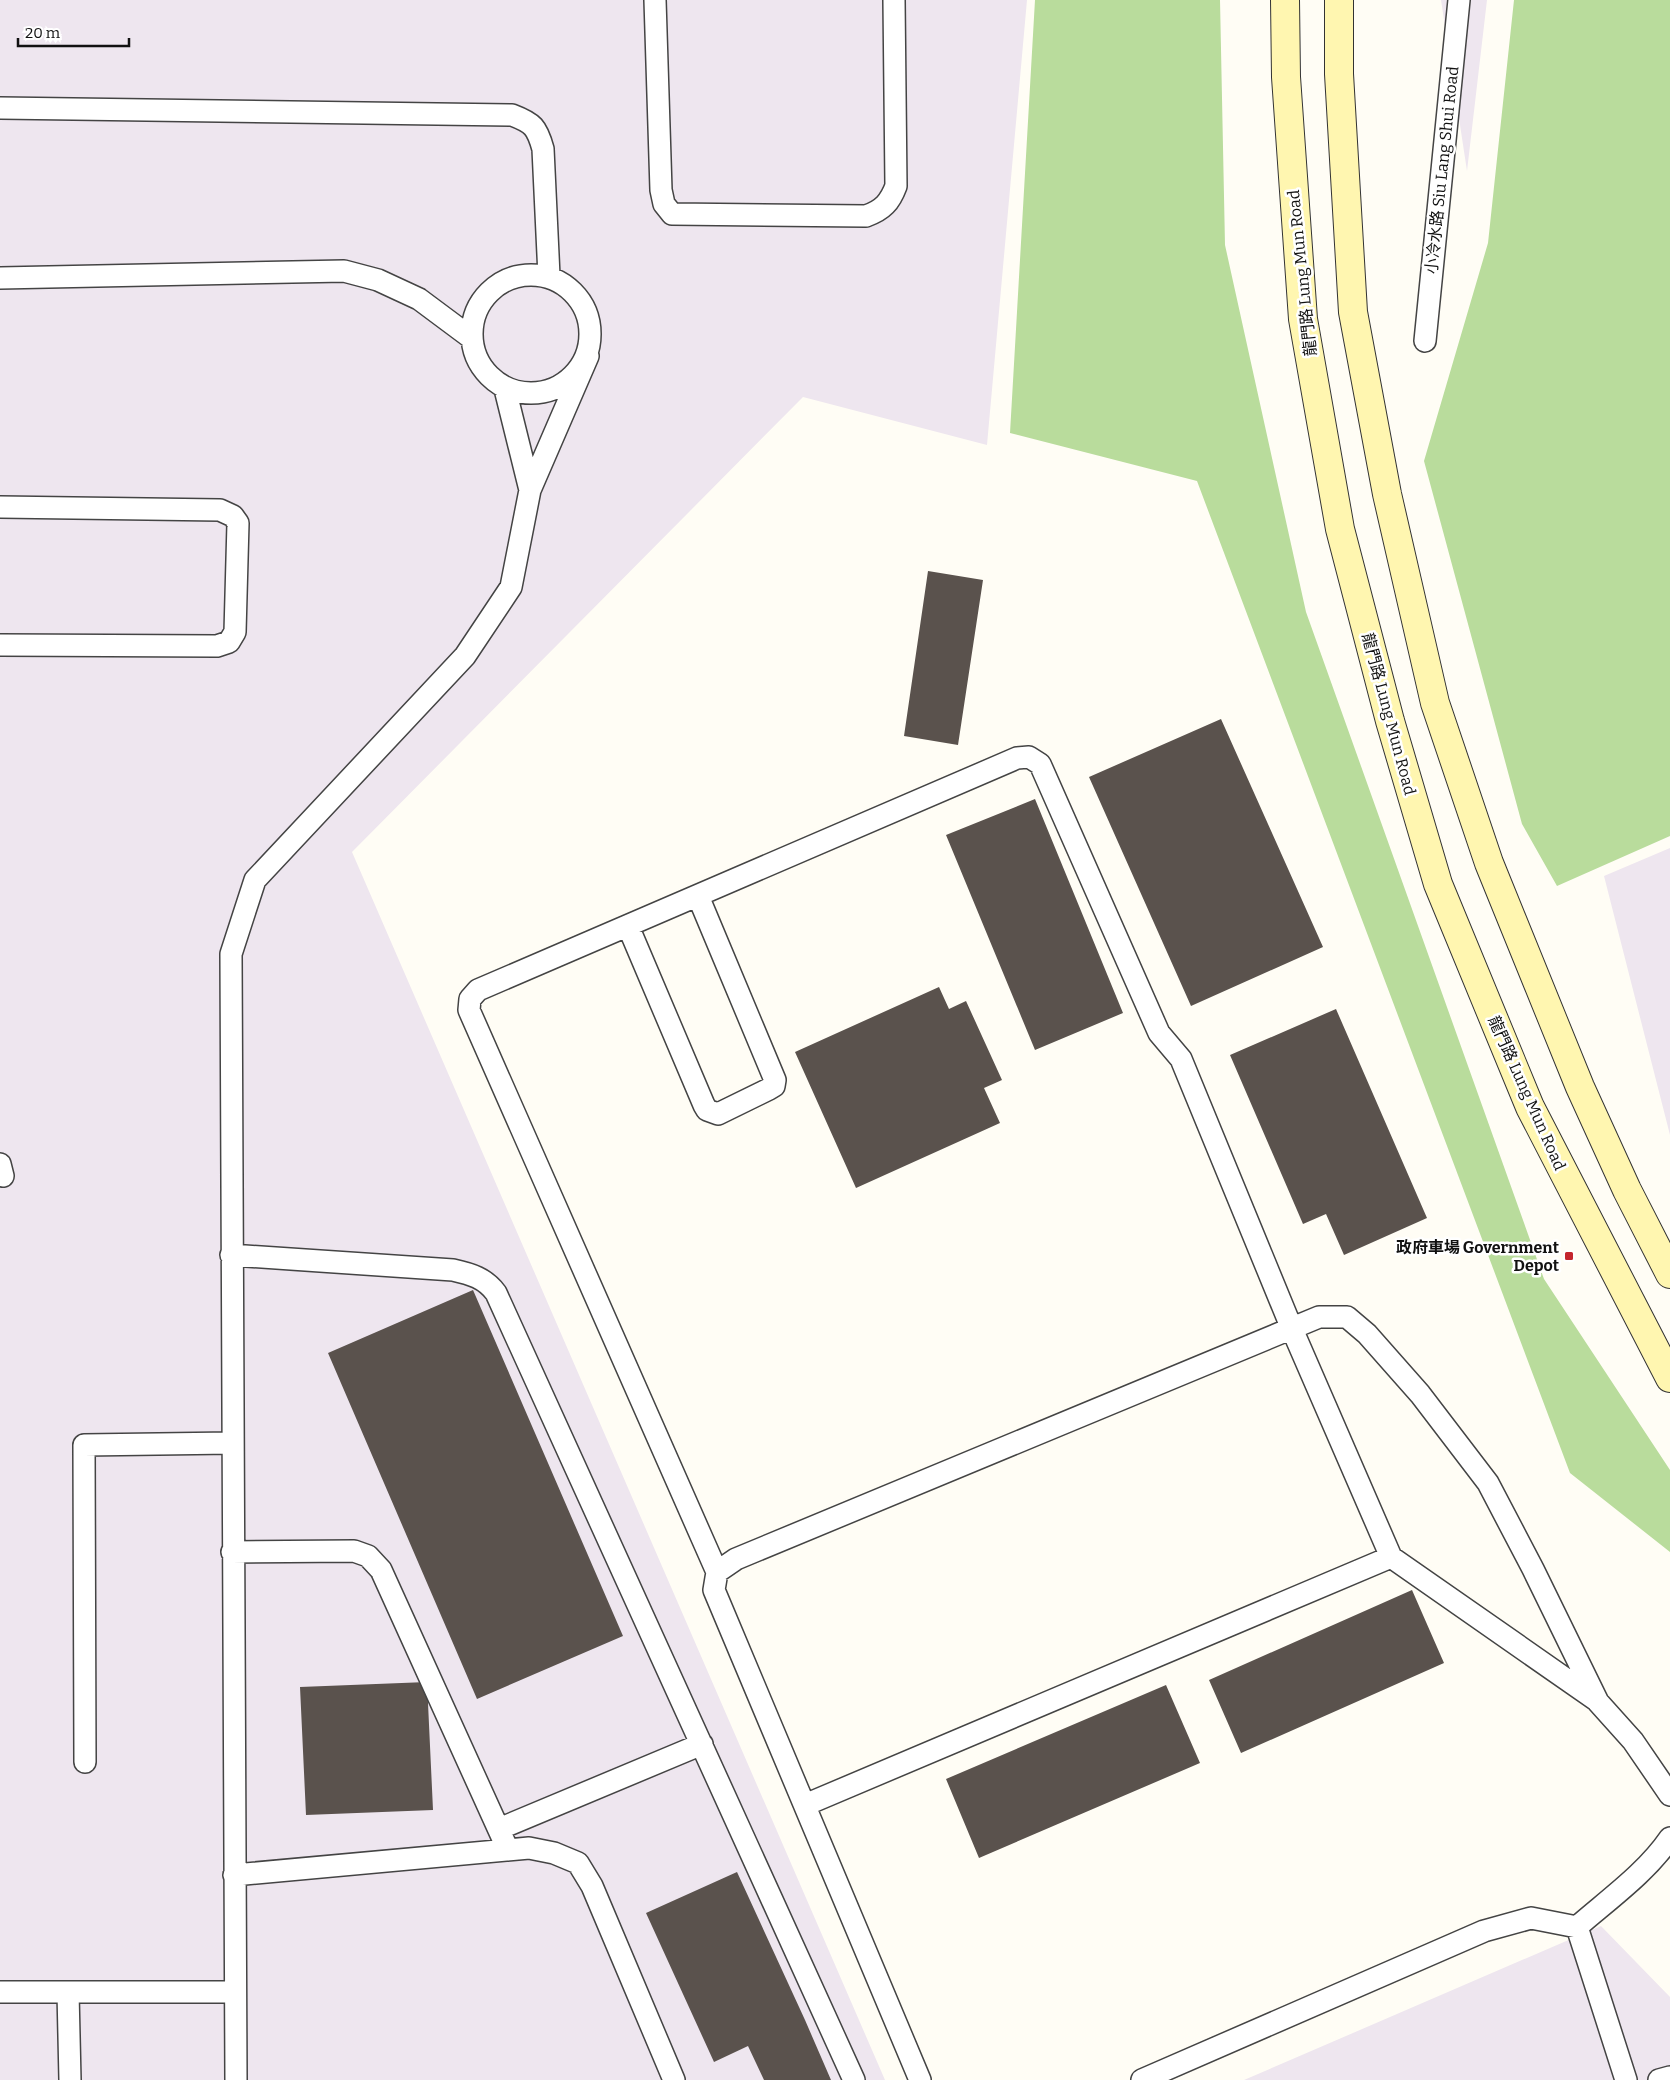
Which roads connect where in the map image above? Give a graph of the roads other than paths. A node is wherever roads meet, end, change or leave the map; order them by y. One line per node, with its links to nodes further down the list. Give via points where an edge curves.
1 (656, 0): 2 (lane, via 661,190 664,204 672,214 866,216 880,211 896,186)
2 (894, 0)
3 (1285, 0): 21 (main road, 龍門路 Lung Mun Road, via 1286,77 1304,319 1340,529 1390,721 1438,884 1530,1107)
4 (1339, 0): 19 (main road, via 1339,74 1353,312 1387,494 1435,703 1488,863 1576,1078)
5 (1459, 0): 10 (lane, 小冷水路 Siu Lang Shui Road)
6 (0, 108): 7 (lane, via 512,115 531,122 543,149)
7 (549, 276): 9 (lane, via 511,276 480,300); 11 (lane, via 577,294 591,324)
8 (0, 278): 9 (lane, via 344,270 378,280 420,299)
9 (470, 337): 12 (lane, via 480,368)
10 (1425, 341)
11 (588, 356): 12 (lane, via 568,382 538,395); 13 (lane)
12 (505, 389): 13 (lane)
13 (530, 490): 18 (lane, via 511,587 465,656 255,880 231,954)
14 (0, 507): 15 (lane, via 220,510 238,523 236,632 229,642 218,646)
15 (0, 645)
16 (698, 896): 17 (lane); 17 (lane, via 775,1080 769,1089 718,1114 707,1110 704,1105); 20 (lane, via 1017,758 1029,757 1040,764 1159,1033 1181,1059)
17 (628, 926): 25 (lane, via 478,990 470,999 469,1010)
18 (231, 1255): 22 (lane); 27 (lane, via 453,1270 488,1282 496,1293)
19 (1670, 1274)
20 (1292, 1329): 24 (lane); 25 (lane, via 736,1559); 26 (lane, via 1319,1317 1346,1317 1367,1334 1420,1394 1488,1484)
21 (1670, 1378)
22 (232, 1443): 23 (lane); 28 (lane, via 84,1445)
23 (232, 1552): 31 (lane, via 354,1551 368,1556 382,1570); 34 (lane)
24 (1391, 1557): 26 (lane); 30 (lane)
25 (716, 1572): 30 (lane, via 714,1590)
26 (1598, 1702): 29 (lane, via 1633,1741)
27 (702, 1744): 31 (lane); 43 (lane)
28 (85, 1762)
29 (1670, 1795)
30 (805, 1805): 44 (lane)
31 (499, 1829): 33 (lane)
32 (1670, 1838): 35 (lane, via 1639,1874)
33 (508, 1850): 34 (lane); 42 (lane, via 529,1848 554,1853 578,1863 592,1886)
34 (234, 1876): 38 (lane)
35 (1577, 1927): 45 (lane, via 1531,1918 1484,1931); 46 (lane)
36 (0, 1992): 37 (lane)
37 (68, 1992): 38 (lane); 40 (lane)
38 (235, 1992): 41 (lane)
39 (1670, 2077): 47 (lane)
40 (70, 2080)
41 (236, 2080)
42 (674, 2080)
43 (854, 2080)
44 (920, 2080)
45 (1142, 2080)
46 (1626, 2080)
47 (1659, 2080)

